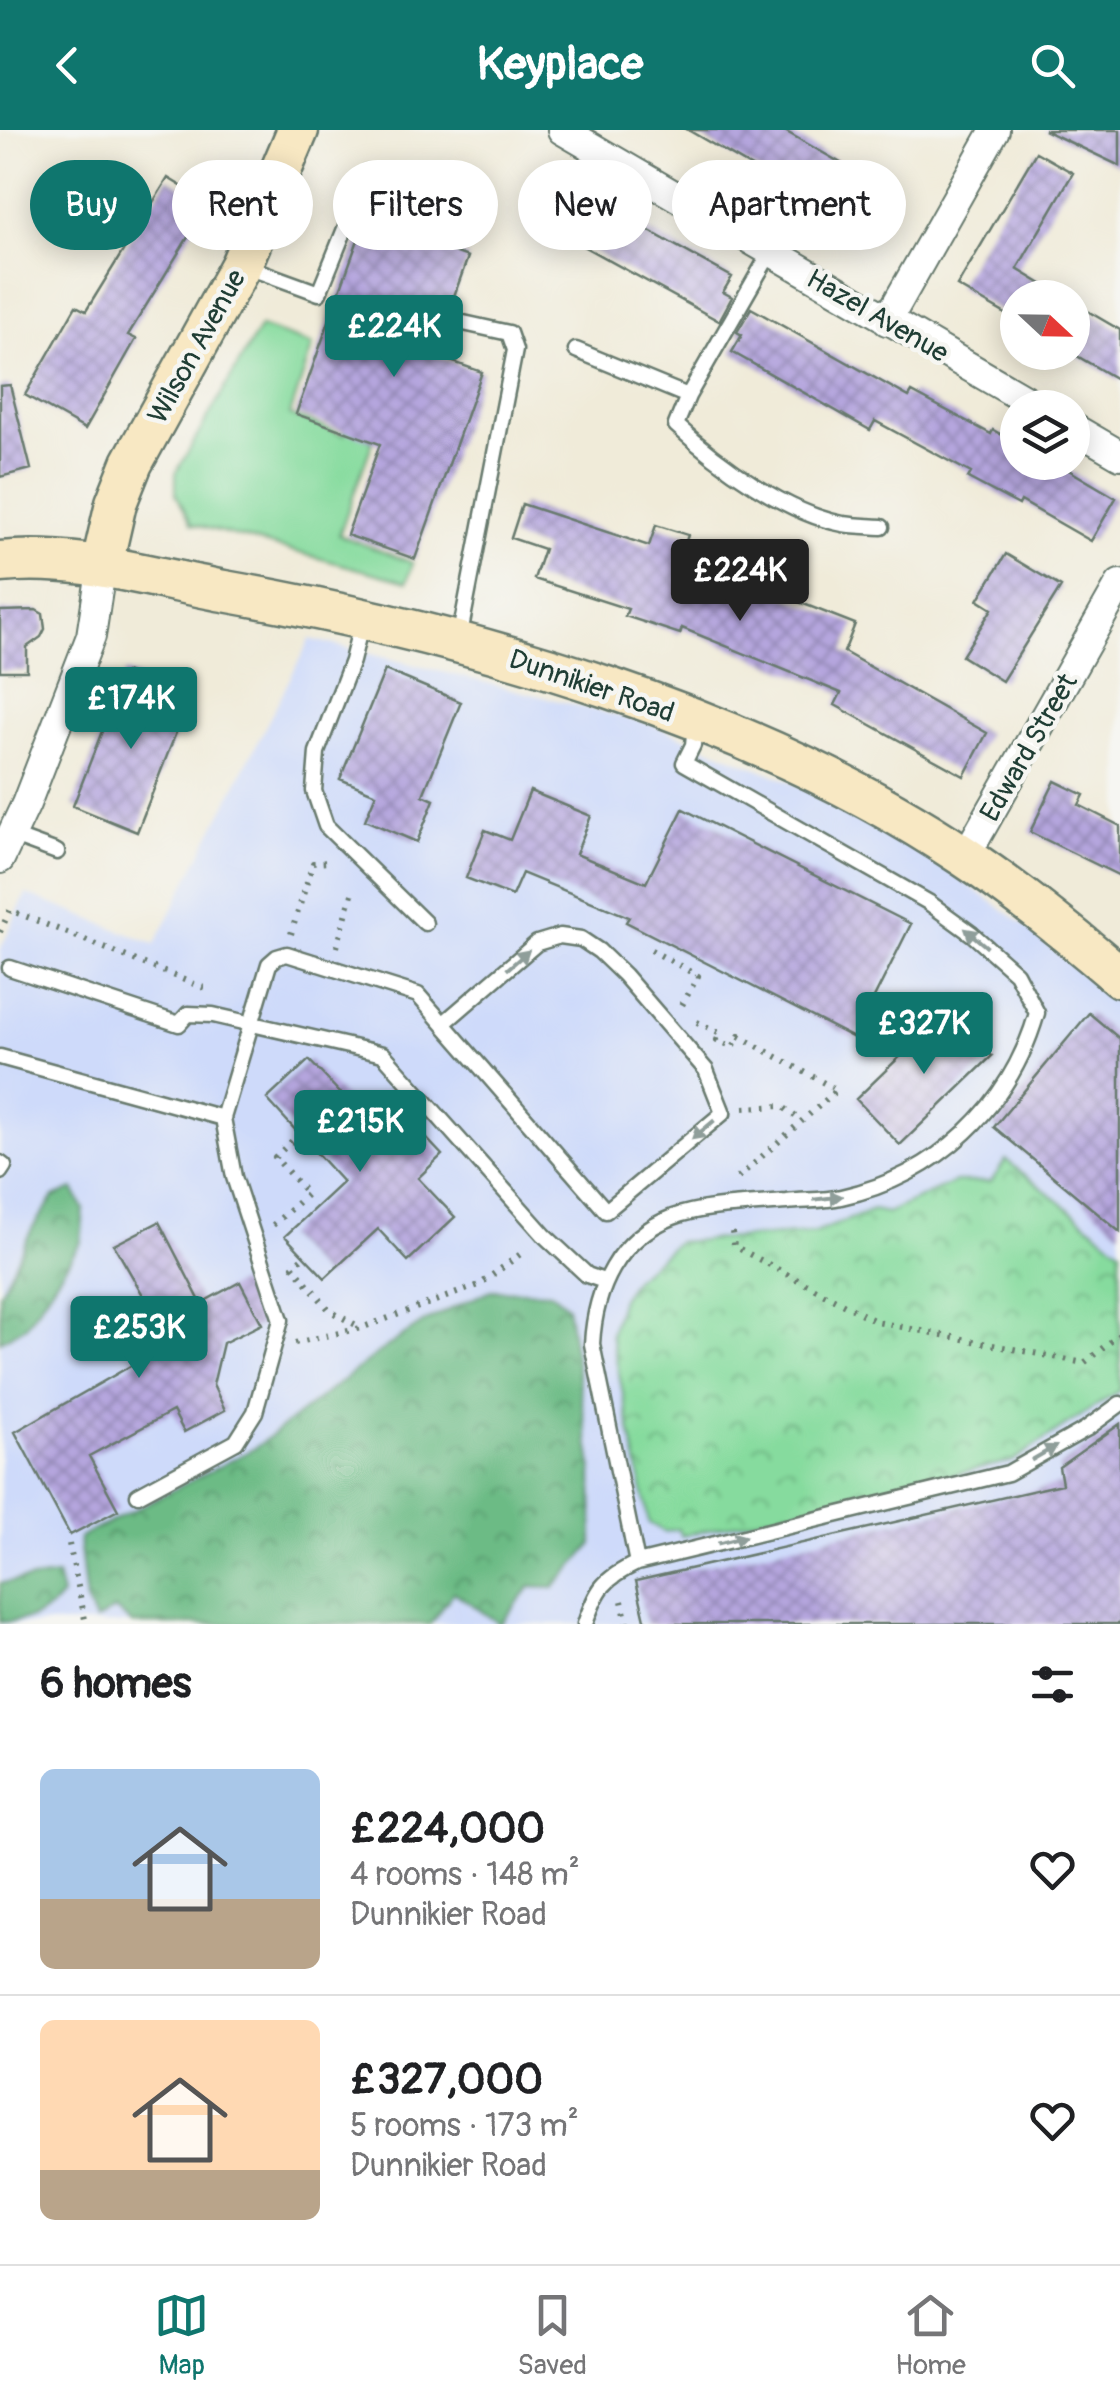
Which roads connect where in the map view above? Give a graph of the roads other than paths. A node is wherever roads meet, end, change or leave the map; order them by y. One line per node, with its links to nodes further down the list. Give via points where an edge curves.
1 (298, 130): 6 (street, Wilson Avenue)
2 (562, 130): 5 (street, Hazel Avenue)
3 (987, 133): 7 (street)
4 (336, 250): 6 (lane, via 319,293)
5 (770, 253): 7 (street, Hazel Avenue); 11 (lane)
6 (242, 265): 16 (street, Wilson Avenue, via 132,464)
7 (887, 320): 10 (street, Hazel Avenue)
8 (459, 322): 19 (lane, via 509,333 516,350)
9 (576, 350): 11 (lane)
10 (1009, 390)
11 (688, 396): 14 (lane, via 676,425 704,452 794,508 840,524)
12 (1090, 437): 13 (street)
13 (1120, 454)
14 (882, 527)
15 (0, 562): 16 (street, Dunnikier Road)
16 (102, 564): 18 (street, Dunnikier Road); 21 (street, via 91,636)
17 (1120, 584): 23 (street, Edward Street)
18 (362, 619): 19 (street, Dunnikier Road); 24 (lane, via 317,752 314,792 326,826)
19 (459, 642): 20 (street, Dunnikier Road)
20 (695, 720): 23 (street, Dunnikier Road, via 821,775); 33 (lane, one-way to 20, via 639,1236 674,1216 840,1198 894,1180 949,1148 992,1107 1027,1049 1037,1013 1016,973 928,902 684,763)
21 (6, 847): 22 (lane)
22 (57, 852)
23 (966, 857): 26 (street, Dunnikier Road)
24 (426, 923)
25 (10, 968): 27 (lane, via 179,1024 196,1012)
26 (1120, 977)
27 (252, 1023): 28 (lane, via 269,964 287,954 418,995); 30 (lane); 33 (lane, via 383,1054 545,1236 587,1276)
28 (444, 1024): 28 (lane, one-way to 28, via 537,943 581,939 624,975 706,1070 723,1113 606,1211)
29 (0, 1057): 30 (lane)
30 (223, 1118): 35 (lane, via 234,1177 281,1320 256,1412 236,1442)
31 (0, 1163): 32 (lane)
32 (0, 1172)
33 (604, 1281): 36 (lane, via 592,1344)
34 (1120, 1404): 36 (lane, one-way to 34, via 1008,1473)
35 (138, 1495)
36 (637, 1563): 37 (lane, via 596,1592)
37 (585, 1624)

